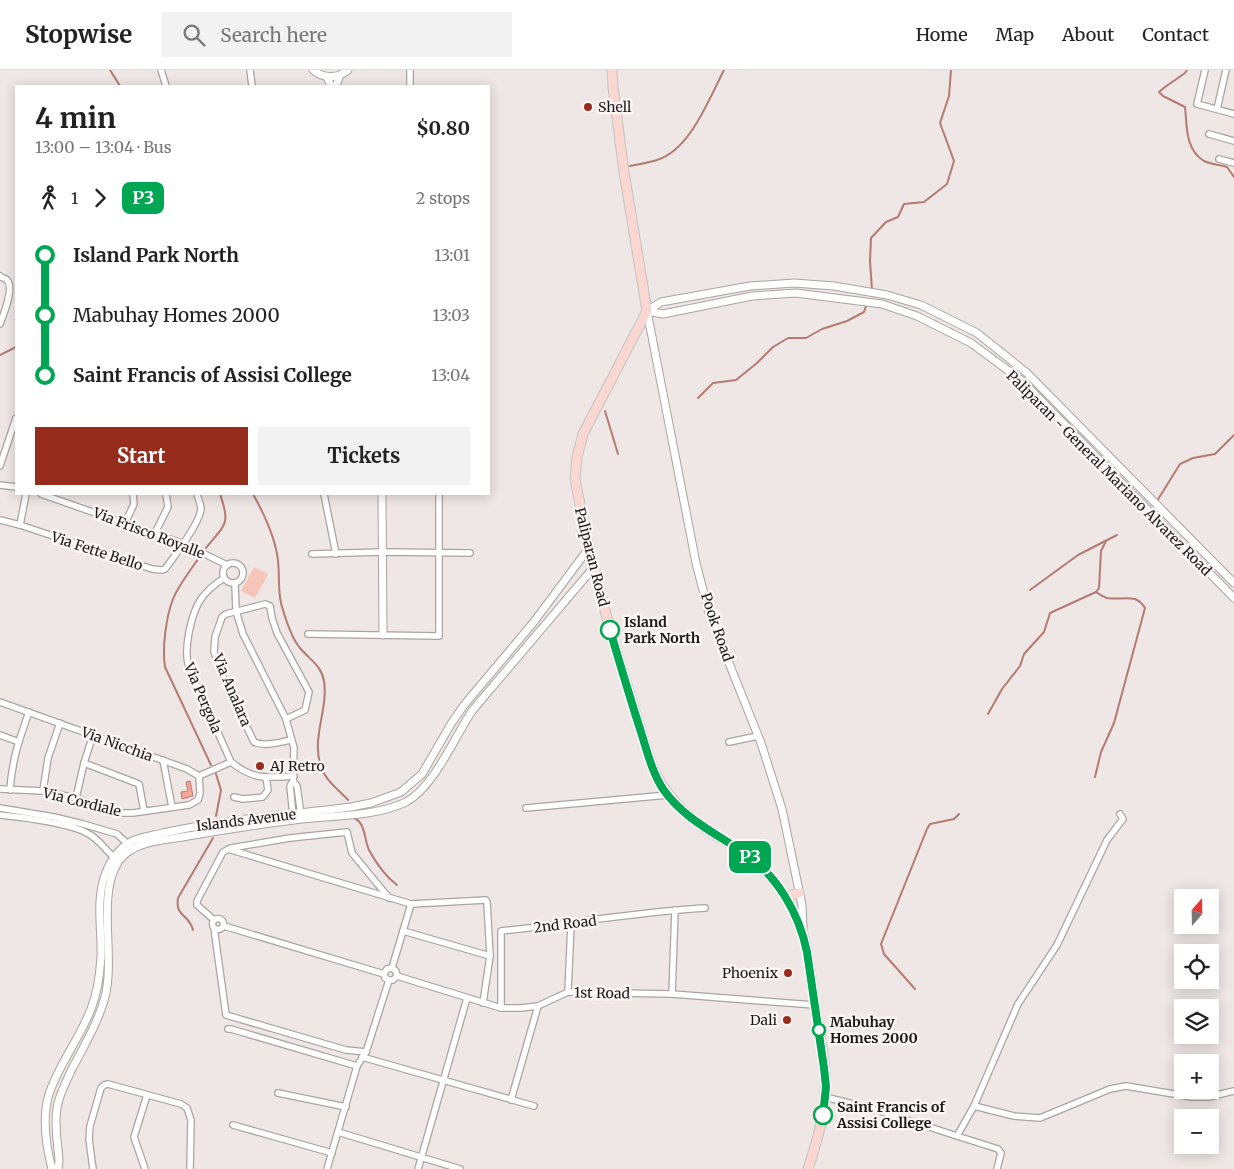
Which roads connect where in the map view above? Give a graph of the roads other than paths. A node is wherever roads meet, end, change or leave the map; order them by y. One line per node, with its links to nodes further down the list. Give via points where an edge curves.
1 (161, 70): 11 (street)
2 (250, 70): 12 (street)
3 (313, 70): 10 (street)
4 (348, 70): 9 (street)
5 (410, 70): 15 (street)
6 (612, 70): 26 (main road, via 624,172)
7 (1205, 70): 16 (street, via 1197,104)
8 (1226, 70): 16 (street)
9 (340, 75): 10 (street); 14 (street)
10 (327, 77): 13 (street)
11 (166, 85)
12 (252, 85)
13 (331, 85)
14 (336, 85)
15 (410, 85)
16 (1217, 109): 17 (street)
17 (1234, 114)
18 (1209, 134): 19 (street)
19 (1234, 142)
20 (1219, 159): 21 (street)
21 (1234, 163)
22 (0, 276): 25 (street, via 10,285)
23 (750, 286): 24 (street); 26 (street, Paliparan - General Mariano Alvarez Road, via 661,302); 54 (street, Paliparan - General Mariano Alvarez Road, via 794,283 887,294 922,305 977,333 1027,373)
24 (752, 296): 26 (street, Paliparan - General Mariano Alvarez Road, via 663,314); 56 (street, Paliparan - General Mariano Alvarez Road, via 796,293 882,304 917,316 971,343 1021,380)
25 (3, 307): 27 (street)
26 (647, 311): 45 (main road, Paliparan Road, via 588,424 577,456 576,488); 66 (street, Pook Road, via 696,563 709,613)
27 (0, 324)
28 (15, 421): 29 (street)
29 (0, 466)
30 (0, 485): 31 (street)
31 (15, 488)
32 (26, 495): 42 (street)
33 (44, 495): 41 (street, Via Frisco Royalle)
34 (133, 495): 41 (street, via 134,504)
35 (166, 495): 43 (street, via 168,507)
36 (196, 495): 44 (street, Via Fette Bello, via 200,513)
37 (324, 495): 50 (street)
38 (382, 495): 46 (street)
39 (439, 495): 47 (street)
40 (0, 520): 42 (street, Via Fette Bello)
41 (125, 523): 43 (street, Via Frisco Royalle)
42 (20, 525): 44 (street, Via Fette Bello, via 158,570 165,569)
43 (155, 533): 44 (street, Via Frisco Royalle)
44 (184, 544): 51 (street, Via Frisco Royalle)
45 (589, 548): 52 (main road, Paliparan Road); 88 (street, Islands Avenue, via 533,623 464,705 422,774 413,783 401,792 371,803)
46 (382, 552): 47 (street); 50 (street); 59 (street)
47 (439, 552): 48 (street); 59 (street, via 439,636)
48 (470, 553)
49 (312, 554): 50 (street)
50 (336, 554)
51 (227, 565): 53 (street, via 223,570); 55 (street, via 235,563 243,570 242,578)
52 (594, 567): 79 (main road, Paliparan Road, via 651,763); 88 (street, Islands Avenue, via 472,711 430,780 420,790 406,801 374,813)
53 (224, 578): 55 (street); 71 (street, Via Pergola, via 204,594 196,609 186,660)
54 (1234, 583)
55 (235, 584): 57 (street)
56 (1234, 598)
57 (236, 611): 62 (street, via 243,634); 62 (street, via 265,604 270,606 277,633 309,692 305,710); 67 (street, Via Analara, via 222,617 215,637 214,652 221,673 254,742 268,744)
58 (308, 634): 59 (street)
59 (383, 635)
60 (0, 702): 61 (street, Via Nicchia)
61 (29, 712): 63 (street, Via Nicchia); 68 (street)
62 (286, 720): 67 (street)
63 (60, 723): 65 (street, Via Nicchia); 78 (street, via 48,758)
64 (0, 735): 68 (street)
65 (93, 735): 70 (street, Via Nicchia); 72 (street)
66 (758, 736): 69 (street); 94 (street, Pook Road, via 785,822)
67 (292, 740): 75 (street)
68 (19, 742): 77 (street)
69 (729, 742)
70 (163, 760): 73 (street, Via Nicchia); 82 (street)
71 (232, 762): 73 (street); 74 (street, via 248,774)
72 (84, 763): 81 (street); 85 (street, via 139,784)
73 (199, 776): 82 (street, Via Cordiale, via 198,800 189,805)
74 (266, 778): 75 (street); 80 (street, via 268,790 263,797)
75 (294, 779): 88 (street)
76 (0, 788): 77 (street, Via Cordiale)
77 (10, 790): 78 (street, Via Cordiale)
78 (43, 791): 81 (street, Via Cordiale)
79 (668, 795): 84 (street); 95 (main road, Paliparan Road, via 695,821 753,859)
80 (234, 797)
81 (76, 798): 85 (street, Via Cordiale, via 120,813)
82 (172, 806): 85 (street, Via Cordiale)
83 (0, 808): 89 (street)
84 (526, 808)
85 (144, 811)
86 (1120, 814): 128 (street, via 1123,819 1107,840 1057,945 1018,1004)
87 (0, 816): 90 (street)
88 (297, 817): 91 (street, Islands Avenue, via 216,823 137,839)
89 (91, 827): 90 (street); 91 (street, via 117,834)
90 (89, 833): 93 (street)
91 (130, 846): 93 (street, Islands Avenue)
92 (228, 849): 96 (street); 96 (street, via 347,832 352,854); 100 (street, via 197,901 197,905)
93 (116, 859): 135 (street, Islands Avenue, via 104,878 101,890 101,958 92,1008 54,1082 46,1106); 136 (street, Islands Avenue, via 109,890 110,960 105,996 93,1028 63,1087 57,1108)
94 (799, 893): 95 (main road); 105 (street, Pook Road)
95 (786, 896): 105 (main road, Paliparan Road)
96 (390, 898): 97 (street)
97 (411, 904): 104 (street); 106 (street, via 486,900)
98 (705, 908): 99 (street, 2nd Road)
99 (675, 910): 101 (street, 2nd Road); 112 (street)
100 (214, 920): 102 (street, via 222,920); 103 (street)
101 (572, 924): 111 (street); 117 (street, 2nd Road, via 501,931)
102 (224, 926): 103 (street); 108 (street)
103 (214, 928): 119 (street, via 226,1015)
104 (403, 931): 106 (street); 107 (street)
105 (804, 937): 116 (main road, Paliparan Road)
106 (490, 956): 114 (street)
107 (392, 968): 108 (street); 109 (street)
108 (384, 974): 110 (street)
109 (397, 976): 110 (street); 113 (street, 1st Road)
110 (388, 980): 119 (street)
111 (568, 992): 112 (street, 1st Road); 115 (street, 1st Road)
112 (672, 994): 116 (street, 1st Road)
113 (468, 998): 114 (street, 1st Road); 121 (street)
114 (483, 1002): 117 (street, 1st Road)
115 (538, 1006): 117 (street, 1st Road); 126 (street)
116 (814, 1006): 125 (main road, Paliparan Road)
117 (501, 1008)
118 (228, 1029): 120 (street)
119 (364, 1055): 120 (street); 121 (street)
120 (358, 1066): 129 (street)
121 (444, 1081): 126 (street); 134 (street)
122 (1234, 1091): 128 (street, via 1192,1098 1126,1086 1080,1100 1040,1118 1014,1116)
123 (278, 1093): 129 (street)
124 (147, 1095): 137 (street, via 104,1084 90,1126); 138 (street, via 134,1137); 139 (street, via 187,1108 191,1120)
125 (825, 1097): 132 (street); 143 (main road, Paliparan Road)
126 (511, 1100): 127 (street)
127 (534, 1106)
128 (974, 1106): 132 (street)
129 (346, 1107): 131 (street)
130 (234, 1125): 133 (street)
131 (338, 1132): 133 (street); 134 (street)
132 (957, 1136): 144 (street, via 998,1149 1001,1153)
133 (332, 1153): 140 (street)
134 (421, 1157): 141 (street); 142 (street)
135 (52, 1169)
136 (58, 1169)
137 (93, 1169)
138 (145, 1169)
139 (190, 1169)
140 (327, 1169)
141 (418, 1169)
142 (460, 1169)
143 (808, 1169)
144 (997, 1169)

